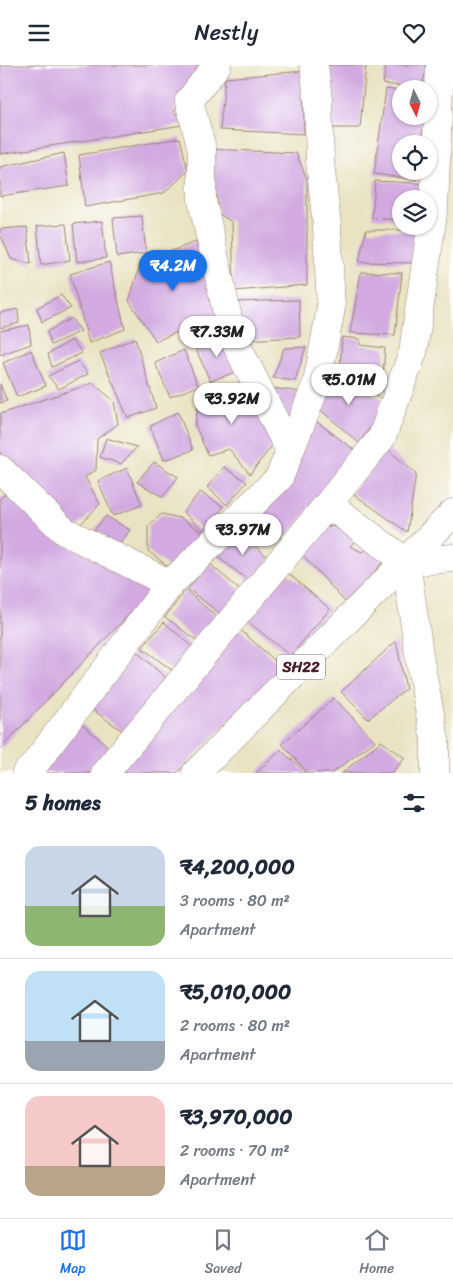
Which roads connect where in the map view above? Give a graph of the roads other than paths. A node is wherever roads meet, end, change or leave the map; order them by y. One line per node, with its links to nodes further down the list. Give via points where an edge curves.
1 (217, 65): 4 (street, via 189,101 202,149 202,200 232,336)
2 (314, 65): 4 (street, via 331,308 317,383)
3 (440, 65): 6 (street, via 434,207 413,352 382,437)
4 (290, 451): 10 (street, via 279,478)
5 (4, 479): 10 (street, via 64,531)
6 (328, 505): 9 (street); 13 (street)
7 (453, 513): 9 (street, SH22)
8 (453, 558): 9 (street)
9 (406, 562): 11 (street, via 420,661); 14 (street, SH22)
10 (170, 584): 12 (street)
11 (444, 738): 15 (street)
12 (26, 773)
13 (105, 773)
14 (196, 773)
15 (435, 773)

